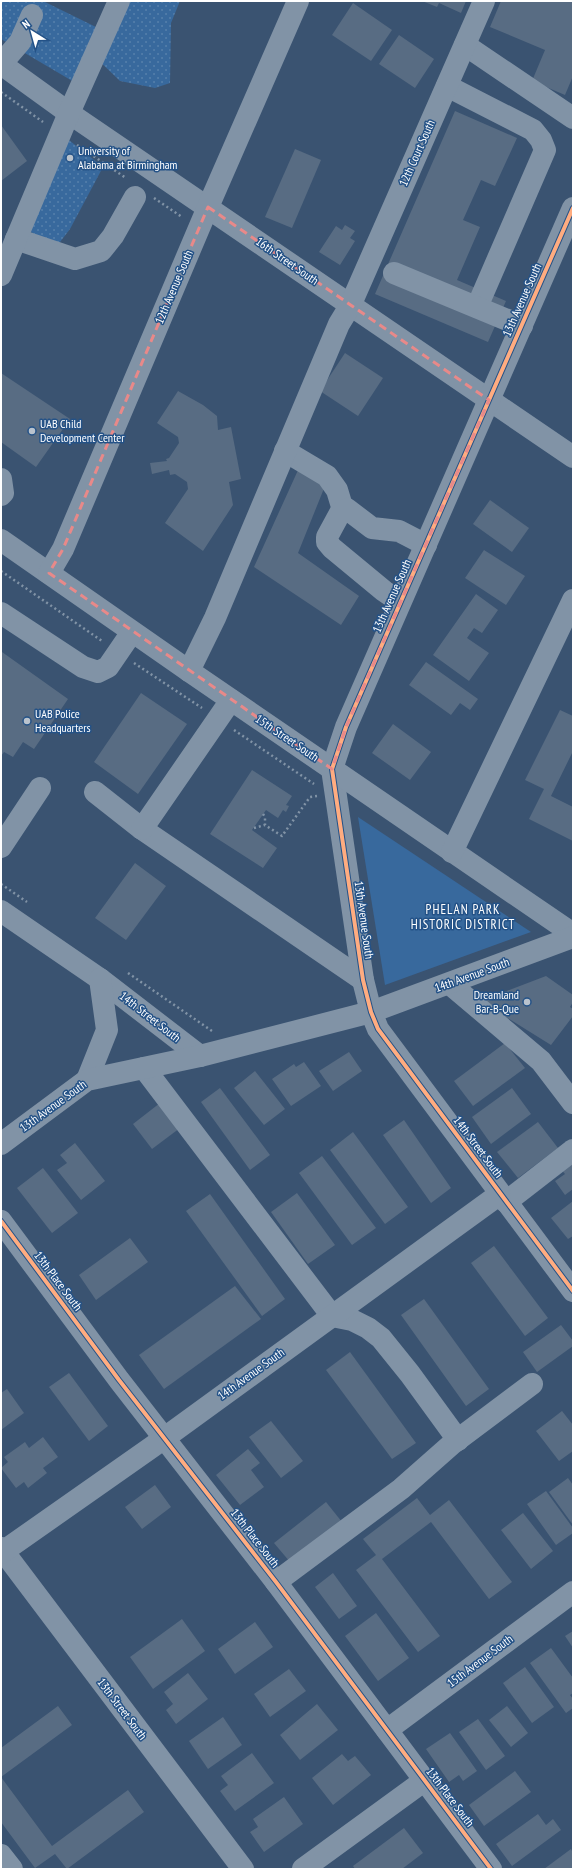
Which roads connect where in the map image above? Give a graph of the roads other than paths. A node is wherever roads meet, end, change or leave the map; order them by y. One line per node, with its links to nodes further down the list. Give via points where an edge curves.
1 (118, 1): 8 (street)
2 (298, 1): 11 (street, 12th Avenue South)
3 (484, 1): 5 (street, 12th Court South)
4 (32, 15): 6 (street, via 20,42)
5 (465, 45): 7 (street, 12th Court South); 9 (street)
6 (1, 64): 8 (street, 16th Street South)
7 (447, 86): 15 (street, 12th Court South); 17 (street, via 532,130 541,140 545,150)
8 (69, 113): 11 (street, 16th Street South); 13 (street)
9 (573, 118)
10 (139, 192): 13 (street, via 113,236 100,251 75,259)
11 (208, 207): 16 (street, 16th Street South); 27 (street, 12th Avenue South, via 63,549)
12 (573, 208): 18 (street, 13th Avenue South)
13 (16, 239): 14 (street)
14 (3, 265)
15 (384, 266): 16 (street, 12th Court South); 17 (street)
16 (350, 306): 19 (street, 16th Street South); 20 (street, 12th Court South, via 339,324)
17 (477, 307): 18 (street)
18 (522, 326): 19 (street, 13th Avenue South)
19 (489, 400): 21 (street, 16th Street South); 26 (street, 13th Avenue South)
20 (285, 451): 24 (street, via 327,476 337,490); 32 (street, 12th Court South, via 215,618)
21 (573, 458)
22 (1, 479): 23 (street)
23 (1, 495)
24 (343, 510): 26 (street, via 350,511 372,528 399,531); 29 (street, via 327,537 329,545)
25 (1, 540): 27 (street, 15th Street South)
26 (426, 545): 29 (street, 13th Avenue South)
27 (49, 573): 31 (street, 15th Street South)
28 (573, 600): 39 (street)
29 (400, 602): 34 (street, 13th Avenue South, via 346,727)
30 (1, 613): 31 (street, via 89,670)
31 (126, 628): 32 (street, 15th Street South)
32 (189, 671): 33 (street, 15th Street South)
33 (231, 700): 34 (street, 15th Street South); 37 (street)
34 (332, 769): 39 (street, 15th Street South); 43 (street, 13th Avenue South)
35 (40, 788): 38 (street)
36 (94, 792): 37 (street)
37 (142, 828): 43 (street)
38 (1, 847)
39 (452, 852): 41 (street, 15th Street South)
40 (1, 911): 42 (street, 14th Street South)
41 (573, 936): 44 (street, 14th Avenue South)
42 (100, 979): 46 (street, 14th Street South); 49 (street, 14th Street South, via 107,1030)
43 (363, 980): 45 (street, 13th Avenue South)
44 (450, 984): 45 (street, 14th Avenue South); 47 (street)
45 (371, 1012): 46 (street, 13th Avenue South); 54 (street, 14th Street South, via 378,1029)
46 (200, 1056): 48 (street, 13th Avenue South)
47 (541, 1061): 50 (street); 51 (street)
48 (144, 1068): 49 (street, 13th Avenue South); 57 (street)
49 (87, 1080): 52 (street, 13th Avenue South)
50 (573, 1081)
51 (573, 1103)
52 (1, 1144)
53 (573, 1150): 54 (street, 14th Avenue South)
54 (503, 1198): 56 (street, 14th Street South); 57 (street, 14th Avenue South)
55 (1, 1221): 59 (street, 13th Place South)
56 (573, 1291)
57 (332, 1316): 59 (street, 14th Avenue South); 60 (street, via 352,1320 381,1338)
58 (532, 1384): 60 (street)
59 (164, 1437): 61 (street, 14th Avenue South); 62 (street, 13th Place South)
60 (458, 1440): 62 (street, via 401,1489)
61 (2, 1551): 69 (street, 13th Street South)
62 (276, 1582): 64 (street, 13th Place South)
63 (573, 1592): 64 (street, 15th Avenue South)
64 (387, 1730): 65 (street, 13th Place South)
65 (425, 1780): 67 (street); 70 (street, 13th Place South)
66 (1, 1855): 68 (street)
67 (310, 1867)
68 (12, 1869)
69 (243, 1869)
70 (491, 1869)

